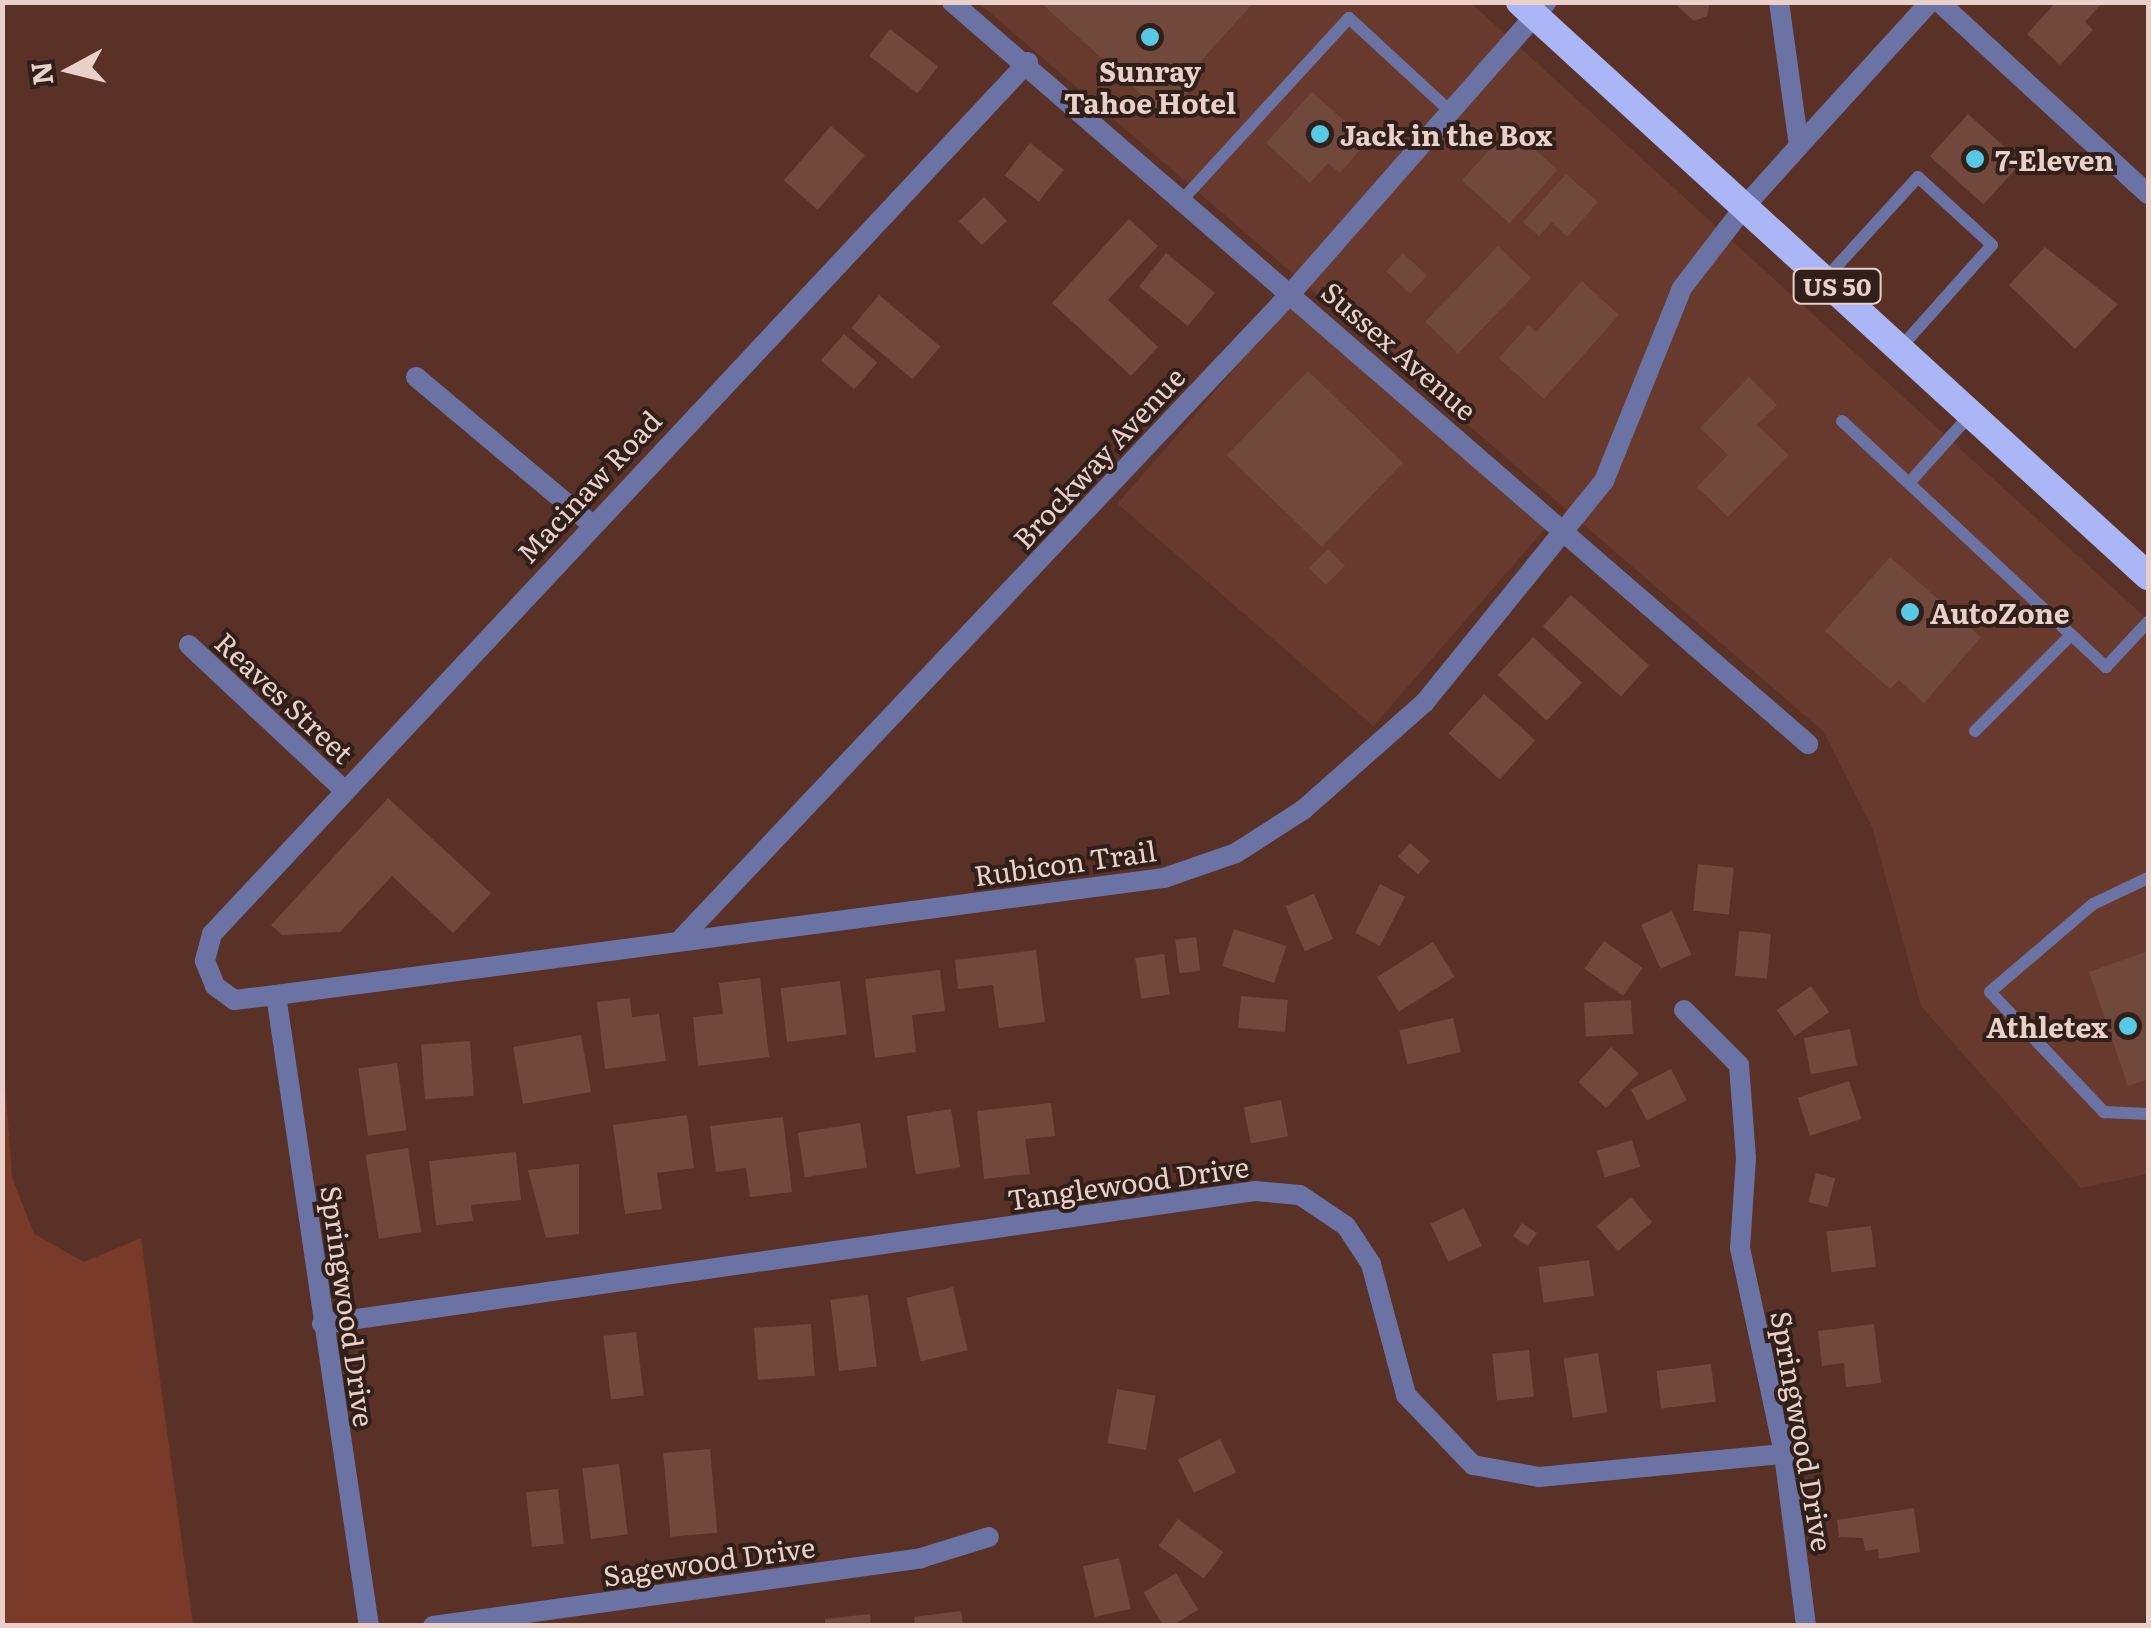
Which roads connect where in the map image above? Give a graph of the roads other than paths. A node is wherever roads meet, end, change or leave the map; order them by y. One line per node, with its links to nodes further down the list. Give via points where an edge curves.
1 (952, 2): 6 (street, Sussex Avenue)
2 (1778, 2): 8 (street)
3 (1930, 2): 8 (street, Rubicon Trail)
4 (1939, 2): 9 (street)
5 (1535, 8): 7 (street, Brockway Avenue); 11 (highway, US 50)
6 (1028, 62): 10 (street, Sussex Avenue); 19 (street, Macinaw Road)
7 (1452, 113): 10 (lane, via 1349,18); 13 (street, Brockway Avenue)
8 (1798, 146): 11 (street, Rubicon Trail)
9 (2148, 194)
10 (1184, 198): 13 (street, Sussex Avenue)
11 (1746, 204): 12 (highway, US 50); 20 (street, Rubicon Trail, via 1682,288 1604,480)
12 (1827, 277): 14 (highway, US 50); 14 (lane, via 1918,178 1992,245)
13 (1292, 292): 20 (street, Sussex Avenue); 29 (street, Brockway Avenue)
14 (1902, 346): 16 (highway, US 50)
15 (416, 376): 19 (street)
16 (1972, 412): 18 (lane); 21 (highway, US 50)
17 (1842, 421): 18 (lane)
18 (1909, 483): 23 (lane)
19 (590, 523): 27 (street, Macinaw Road)
20 (1560, 527): 26 (street, Sussex Avenue); 29 (street, Rubicon Trail, via 1425,702 1304,810 1236,852 1164,878)
21 (2148, 576)
22 (2148, 622): 23 (lane, via 2106,667)
23 (2072, 635): 25 (lane)
24 (189, 645): 27 (street, Reaves Street)
25 (1976, 731)
26 (1808, 744)
27 (344, 790): 30 (street, Macinaw Road, via 212,934)
28 (2148, 878): 33 (lane, via 2093,904 1990,992 2104,1112)
29 (680, 941): 31 (street, Rubicon Trail)
30 (205, 961): 31 (street, Rubicon Trail, via 215,986 234,1000)
31 (276, 995): 34 (street, Springwood Drive)
32 (1684, 1010): 35 (street, Springwood Drive, via 1739,1065 1746,1158 1740,1248)
33 (2148, 1114)
34 (322, 1324): 35 (street, Tanglewood Drive, via 1255,1191 1300,1195 1346,1226 1371,1264 1406,1395 1473,1465 1538,1477); 37 (street, Springwood Drive)
35 (1784, 1454): 39 (street, Springwood Drive)
36 (989, 1537): 38 (street, Sagewood Drive, via 921,1558)
37 (369, 1626)
38 (433, 1626)
39 (1806, 1626)

